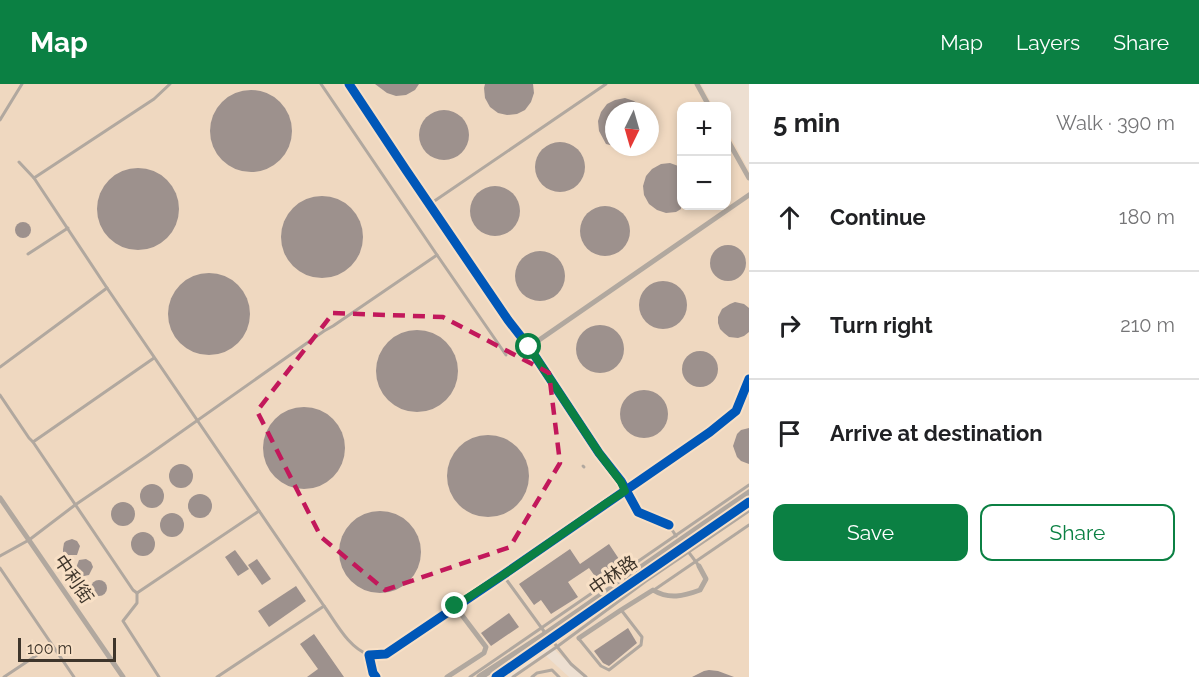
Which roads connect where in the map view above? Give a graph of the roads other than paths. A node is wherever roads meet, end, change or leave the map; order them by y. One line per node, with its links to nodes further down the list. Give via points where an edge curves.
1 (22, 84): 8 (lane)
2 (170, 84): 11 (lane, via 154,99)
3 (321, 84): 17 (lane)
4 (349, 84): 14 (street)
5 (606, 84): 14 (lane)
6 (697, 84): 7 (street)
7 (708, 102)
8 (0, 120)
9 (731, 146): 12 (street)
10 (19, 162): 11 (lane)
11 (34, 178): 15 (lane)
12 (749, 178)
13 (749, 195): 19 (street)
14 (430, 204): 19 (street)
15 (68, 228): 16 (lane); 18 (lane)
16 (28, 254)
17 (437, 255): 20 (lane); 25 (lane)
18 (107, 288): 21 (lane); 22 (lane)
19 (529, 347): 28 (street)
20 (506, 355)
21 (154, 358): 25 (lane); 26 (lane)
22 (0, 367)
23 (749, 379): 28 (street, via 736,411)
24 (0, 395): 26 (lane)
25 (197, 419): 32 (lane); 33 (lane)
26 (33, 442): 32 (lane)
27 (749, 485): 47 (lane)
28 (625, 491): 35 (street, via 638,512); 41 (street)
29 (749, 493): 47 (street)
30 (0, 498): 37 (street, 中利街)
31 (749, 502): 47 (street, 中林路)
32 (75, 505): 37 (lane); 43 (lane)
33 (259, 511): 43 (lane); 44 (lane)
34 (749, 511): 50 (lane)
35 (669, 525): 39 (lane)
36 (749, 525): 42 (lane)
37 (29, 540): 38 (lane); 56 (street, 中利街)
38 (0, 555)
39 (699, 566): 42 (street, via 705,579 700,590 682,596)
40 (0, 568): 49 (lane)
41 (503, 575): 45 (street); 47 (lane)
42 (653, 591): 46 (street)
43 (137, 593): 57 (lane, via 137,603 123,621)
44 (324, 606): 51 (lane, via 352,645); 52 (lane)
45 (455, 606): 51 (street, via 386,654); 58 (street, via 486,647 484,653)
46 (621, 610): 48 (street); 48 (lane, via 642,637 641,645 609,670 601,666)
47 (547, 633): 50 (lane); 59 (lane); 60 (street); 61 (street, 中林路)
48 (579, 638)
49 (52, 645): 54 (lane); 55 (lane)
50 (558, 646): 62 (lane); 65 (lane)
51 (369, 655): 53 (street)
52 (219, 676)
53 (372, 676)
54 (4, 677)
55 (74, 677)
56 (123, 677)
57 (159, 677)
58 (447, 677)
59 (470, 677)
60 (480, 677)
61 (496, 677)
62 (513, 677)
63 (532, 677): 64 (lane, via 552,670)
64 (560, 677)
65 (586, 677)

